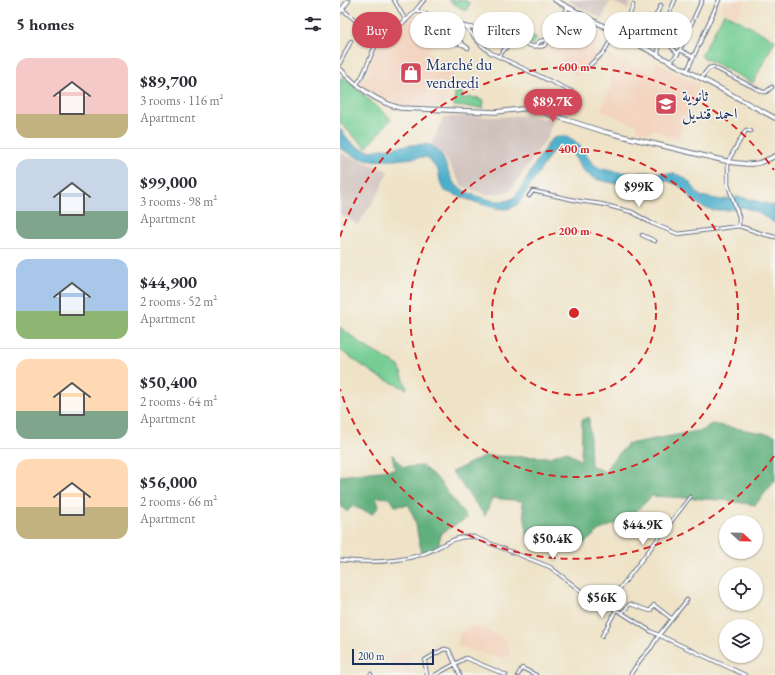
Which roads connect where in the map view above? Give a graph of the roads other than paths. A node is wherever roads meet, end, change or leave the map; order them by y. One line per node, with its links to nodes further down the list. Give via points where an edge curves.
1 (394, 0): 19 (street)
2 (424, 0): 12 (street)
3 (555, 0): 10 (main road)
4 (675, 0): 17 (street)
5 (702, 0): 33 (street)
6 (719, 0): 37 (street)
7 (346, 1): 11 (main road)
8 (633, 5): 15 (street)
9 (661, 5): 16 (street)
10 (568, 7): 14 (street); 20 (main road)
11 (342, 9): 18 (street)
12 (416, 10): 13 (street); 19 (street)
13 (421, 12)
14 (565, 12)
15 (631, 12)
16 (658, 12)
17 (670, 12)
18 (352, 17)
19 (406, 21): 44 (street, via 381,37)
20 (604, 26)
21 (466, 27): 22 (street); 36 (street, via 481,45)
22 (473, 28)
23 (351, 41): 39 (street)
24 (542, 42): 26 (street)
25 (465, 46): 28 (street)
26 (535, 46): 27 (street); 36 (street, via 515,40)
27 (542, 46)
28 (468, 48)
29 (606, 48): 40 (street)
30 (645, 48): 35 (main road)
31 (658, 48): 35 (street)
32 (671, 48): 34 (street)
33 (680, 50): 34 (street); 37 (street)
34 (678, 54): 38 (street)
35 (658, 55): 38 (main road)
36 (499, 56): 46 (street)
37 (694, 57): 42 (street)
38 (670, 62): 42 (main road)
39 (340, 63)
40 (590, 65)
41 (340, 69): 44 (main road)
42 (687, 71): 43 (main road)
43 (701, 78): 45 (street, via 713,67 763,92); 47 (main road)
44 (357, 84): 50 (main road, via 384,102 400,108 496,112 530,108 605,132)
45 (772, 87)
46 (573, 92)
47 (775, 118)
48 (751, 131): 50 (street, via 746,130)
49 (775, 156): 50 (main road, via 750,165)
50 (728, 161): 52 (street, via 729,190 739,217)
51 (530, 196): 52 (street, via 532,191 579,202 601,204 632,212 650,223 678,234)
52 (739, 226): 54 (street)
53 (642, 235): 55 (street)
54 (775, 237)
55 (655, 241)
56 (690, 496): 59 (street)
57 (340, 560): 59 (street, via 392,561 430,552 463,536 474,537 550,567 582,592)
58 (687, 600): 62 (street)
59 (608, 605): 60 (street)
60 (616, 610): 61 (street); 64 (street)
61 (622, 613): 62 (street, via 630,604 648,611 654,605); 63 (street)
62 (672, 619): 63 (street)
63 (659, 635): 72 (street); 73 (street)
64 (602, 636)
65 (456, 664): 66 (street, via 449,650 444,649 425,660); 67 (street); 68 (street); 69 (street, via 466,658)
66 (428, 675)
67 (435, 675)
68 (460, 675)
69 (506, 675)
70 (518, 675): 71 (street, via 522,668)
71 (536, 675)
72 (630, 675)
73 (745, 675)

